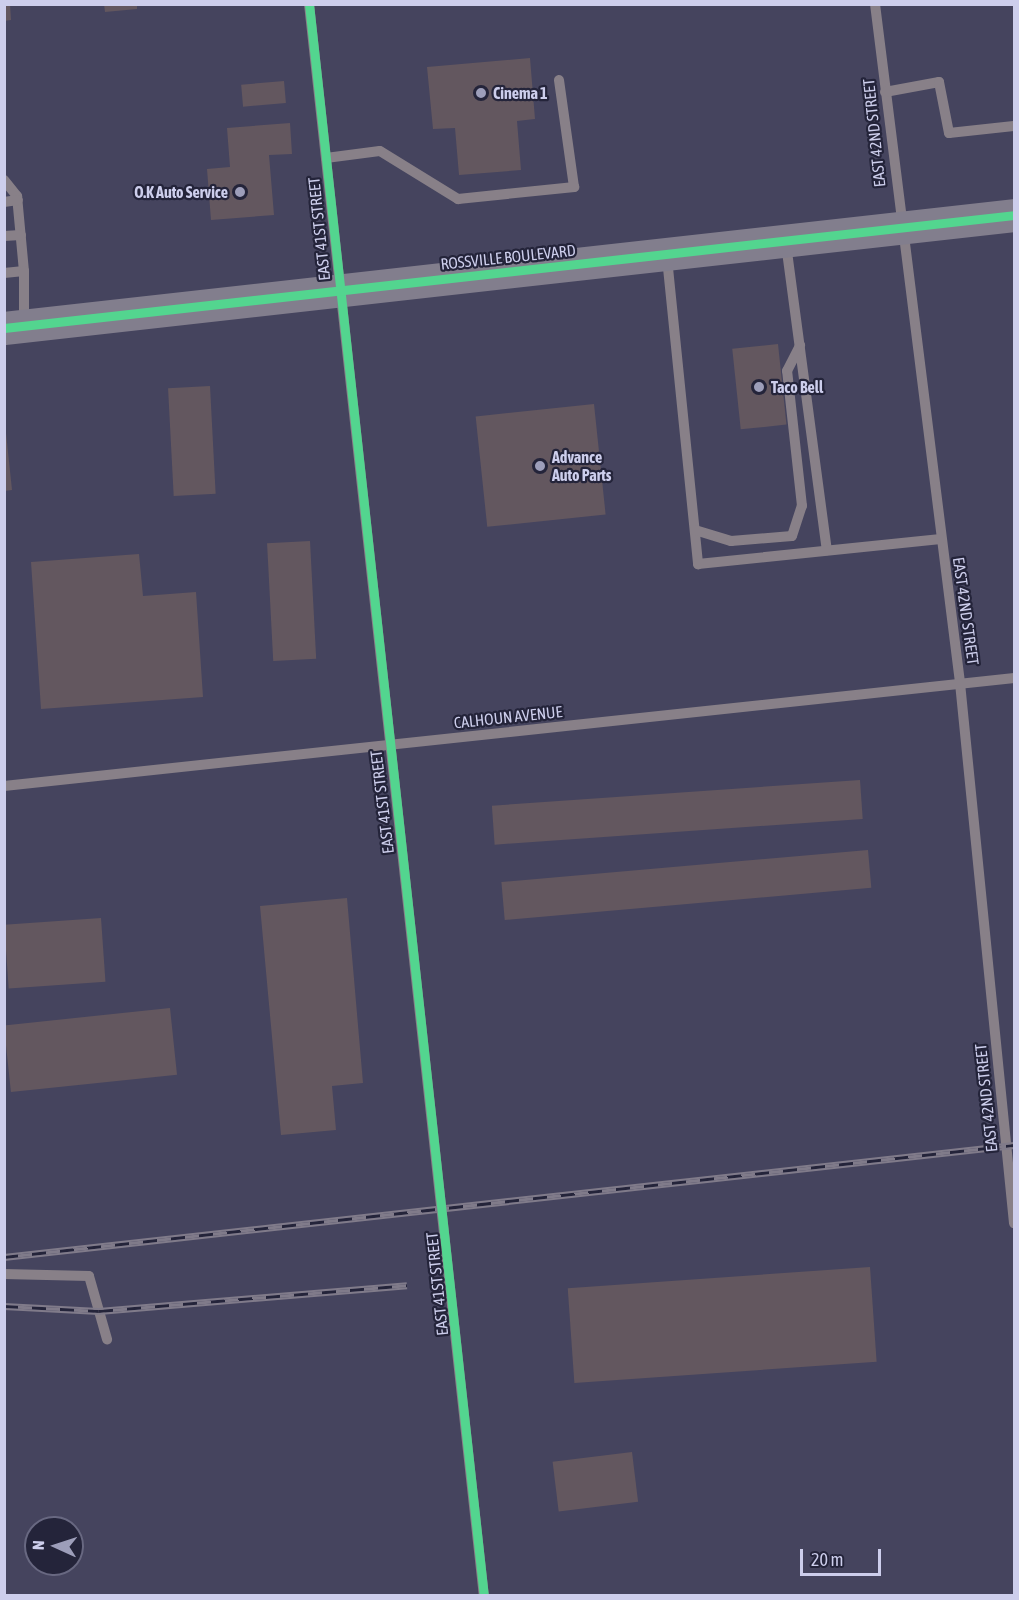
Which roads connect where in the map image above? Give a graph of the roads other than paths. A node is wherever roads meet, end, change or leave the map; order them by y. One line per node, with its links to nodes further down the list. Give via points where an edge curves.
1 (309, 4): 6 (street, EAST 41ST STREET)
2 (875, 4): 4 (street, EAST 42ND STREET)
3 (559, 80): 6 (street, via 574,187 458,199 380,151)
4 (885, 93): 5 (street, via 939,82 950,133); 11 (street, EAST 42ND STREET)
5 (1014, 126)
6 (326, 158): 18 (street, EAST 41ST STREET)
7 (4, 180): 8 (street)
8 (18, 200): 9 (street); 12 (street)
9 (4, 202)
10 (1014, 215): 11 (highway, ROSSVILLE BOULEVARD)
11 (900, 228): 14 (highway, ROSSVILLE BOULEVARD); 22 (street, EAST 42ND STREET)
12 (21, 235): 13 (street); 16 (street)
13 (4, 236)
14 (786, 241): 15 (highway, ROSSVILLE BOULEVARD); 20 (street)
15 (667, 255): 18 (highway, ROSSVILLE BOULEVARD); 21 (street)
16 (24, 271): 17 (street); 19 (street)
17 (4, 273)
18 (341, 291): 19 (highway, ROSSVILLE BOULEVARD); 26 (street, EAST 41ST STREET)
19 (14, 327)
20 (800, 345): 21 (street, via 787,371 802,506 792,536 730,541); 23 (street)
21 (695, 530): 23 (street, via 699,564)
22 (941, 539): 23 (street); 25 (street, EAST 42ND STREET)
23 (827, 550)
24 (1014, 678): 25 (street, CALHOUN AVENUE)
25 (960, 683): 26 (street, CALHOUN AVENUE); 28 (street, EAST 42ND STREET)
26 (391, 744): 27 (street, CALHOUN AVENUE); 31 (street, EAST 41ST STREET)
27 (4, 786)
28 (1014, 1223)
29 (4, 1274): 30 (street, via 89,1276)
30 (107, 1340)
31 (484, 1596)

